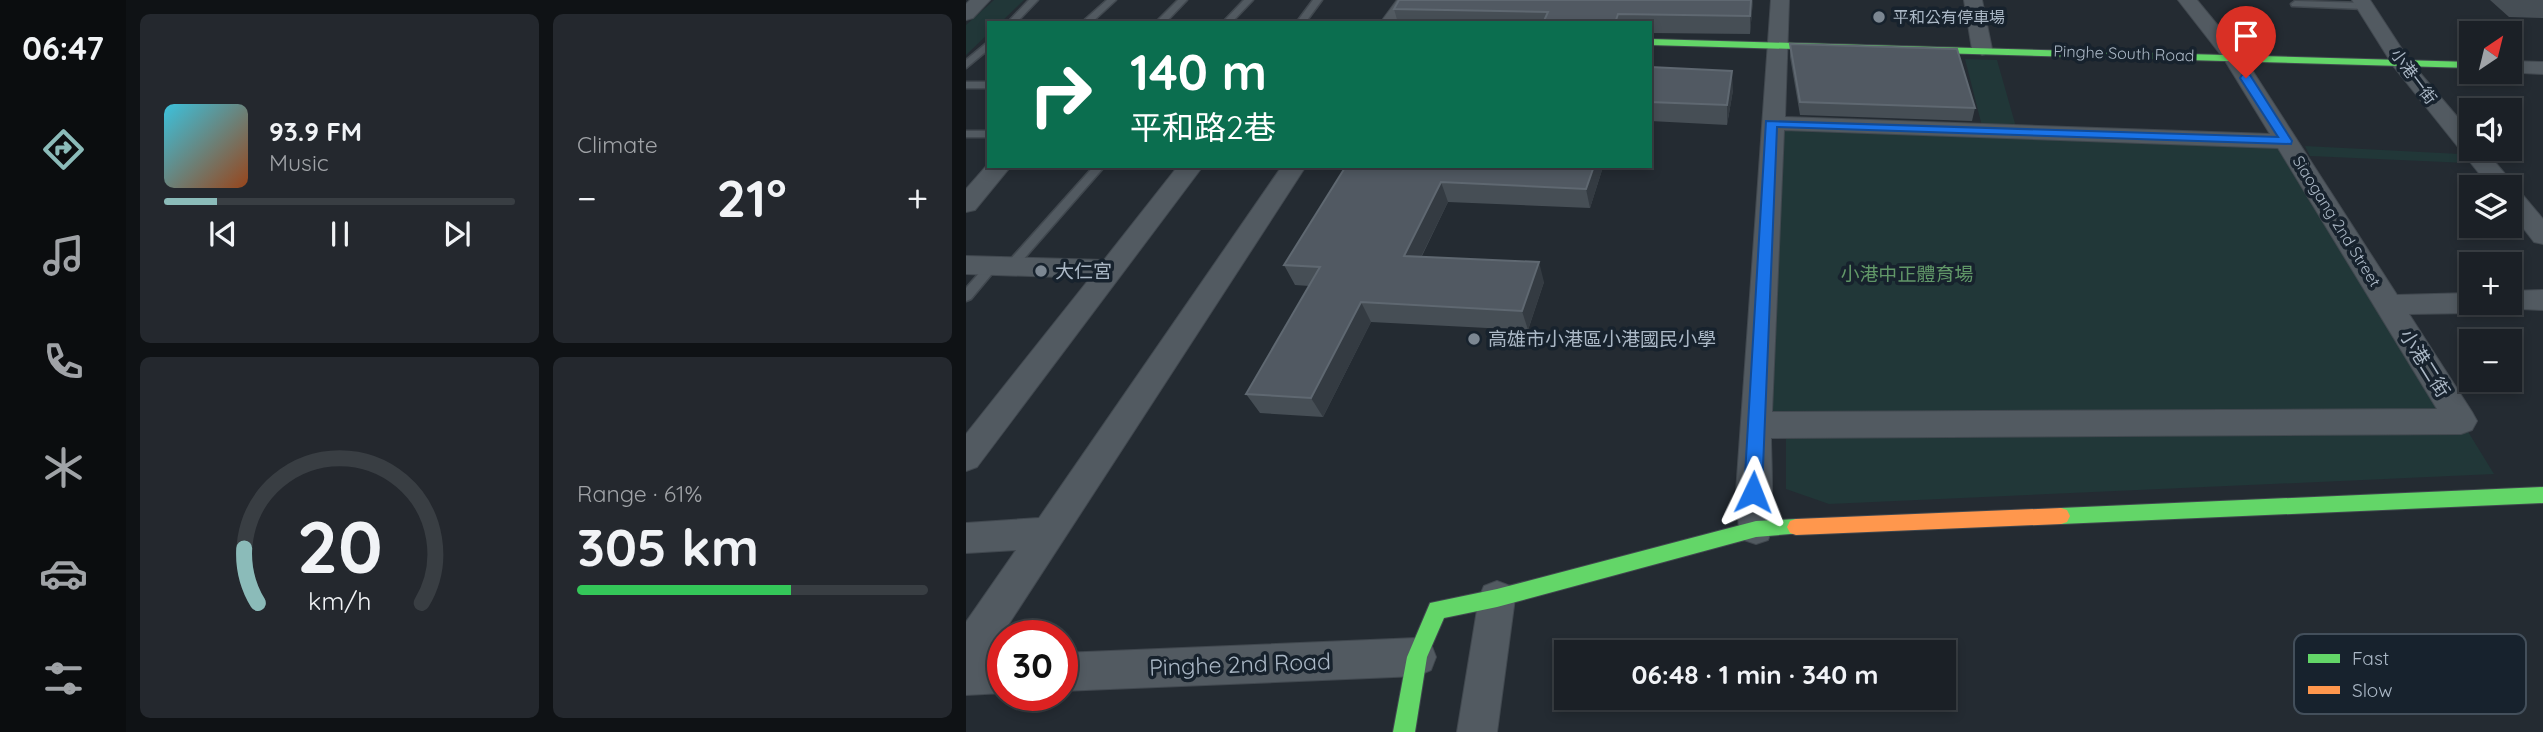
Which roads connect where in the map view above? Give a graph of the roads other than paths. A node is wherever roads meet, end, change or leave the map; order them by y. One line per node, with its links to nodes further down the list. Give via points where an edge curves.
1 (981, 0): 13 (street)
2 (1034, 0): 14 (lane)
3 (1112, 0): 15 (lane)
4 (1183, 0): 16 (lane)
5 (1249, 0): 17 (lane)
6 (1318, 0): 18 (lane)
7 (1406, 0): 19 (street)
8 (1780, 0): 21 (street)
9 (1973, 0): 23 (street)
10 (2187, 0): 24 (street, Siaogang 2nd Street)
11 (2363, 3): 12 (lane); 25 (street, 小港一街)
12 (2294, 4)
13 (966, 13)
14 (1013, 21)
15 (1087, 21)
16 (1161, 21)
17 (1228, 21)
18 (1302, 21)
19 (1391, 21)
20 (1652, 43): 21 (street, Pinghe South Road)
21 (1776, 45): 23 (street, Pinghe South Road); 32 (street)
22 (987, 46): 26 (lane)
23 (1982, 49): 24 (street, Pinghe South Road)
24 (2233, 56): 25 (street, Pinghe South Road); 36 (street, Siaogang 2nd Street)
25 (2401, 63): 27 (street, Pinghe South Road); 33 (street, 小港一街)
26 (966, 65)
27 (2459, 65)
28 (2522, 67): 29 (street)
29 (2543, 68)
30 (966, 85): 31 (lane)
31 (987, 85)
32 (1771, 124): 36 (street); 53 (street)
33 (2459, 133)
34 (966, 134): 35 (lane)
35 (987, 134)
36 (2286, 141): 52 (street, Siaogang 2nd Street)
37 (2482, 161): 41 (street, 小港一街)
38 (1098, 168): 46 (lane)
39 (1190, 168): 47 (street)
40 (1293, 168): 57 (street)
41 (2493, 175)
42 (983, 178): 43 (street)
43 (966, 204)
44 (2522, 210): 45 (street)
45 (2543, 236)
46 (990, 266): 47 (street); 48 (lane)
47 (1113, 270): 54 (street)
48 (966, 296)
49 (2543, 300): 50 (street)
50 (2522, 301)
51 (2459, 303): 52 (street)
52 (2389, 305): 53 (street, 小港二街, via 2460,421)
53 (1756, 425): 56 (street)
54 (966, 458)
55 (2543, 495): 56 (street)
56 (1756, 529): 59 (street)
57 (1049, 532): 58 (street); 60 (street)
58 (966, 538)
59 (1497, 598): 61 (street, via 1437,610); 66 (street)
60 (966, 655)
61 (1417, 657): 62 (street, Pinghe 2nd Road); 65 (street)
62 (1078, 671)
63 (987, 675): 64 (street)
64 (966, 676)
65 (1404, 732)
66 (1477, 732)

